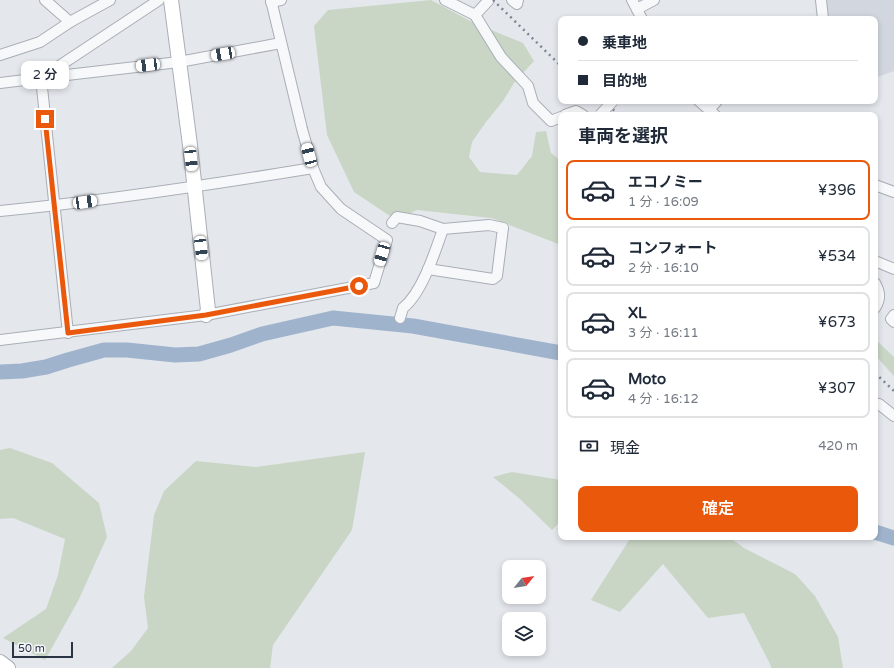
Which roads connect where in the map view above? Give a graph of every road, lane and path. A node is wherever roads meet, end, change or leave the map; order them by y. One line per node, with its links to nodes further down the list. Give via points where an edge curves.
1 (45, 0): 17 (street)
2 (110, 0): 17 (street)
3 (160, 0): 21 (street)
4 (171, 0): 20 (street)
5 (445, 0): 14 (street)
6 (489, 0): 14 (street)
7 (512, 0): 8 (street, via 517,4)
8 (518, 0)
9 (632, 0): 13 (street)
10 (654, 0): 13 (street)
11 (821, 0): 16 (street)
12 (274, 1): 18 (street)
13 (637, 9): 15 (street)
14 (475, 15): 27 (street, via 502,57 528,86 533,103 551,121)
15 (640, 16)
16 (823, 16)
17 (70, 22): 19 (street, via 40,42)
18 (281, 43): 20 (street); 28 (street)
19 (0, 55)
20 (179, 62): 21 (street); 30 (street)
21 (41, 78): 22 (street); 32 (street)
22 (0, 83)
23 (610, 104): 25 (street, bridge)
24 (702, 104): 26 (street)
25 (603, 112)
26 (711, 112)
27 (558, 118)
28 (313, 168): 30 (street); 41 (street, via 321,187 341,209 387,240 374,283)
29 (878, 186): 31 (street)
30 (194, 187): 32 (street); 41 (street, via 208,310)
31 (894, 192)
32 (54, 206): 33 (street); 45 (street)
33 (0, 211)
34 (392, 223): 35 (street, via 397,217)
35 (443, 229): 37 (street); 37 (street, via 489,225 503,228 497,276 493,279)
36 (878, 262): 38 (street)
37 (428, 269): 43 (street, via 409,303 403,308)
38 (894, 269)
39 (878, 288): 40 (street)
40 (878, 300)
41 (206, 315): 45 (street)
42 (894, 315): 44 (street, via 891,319)
43 (400, 318)
44 (894, 322)
45 (68, 333): 46 (street)
46 (0, 340)
47 (878, 404): 48 (street)
48 (894, 416)
49 (0, 662): 50 (street)
50 (8, 668)

